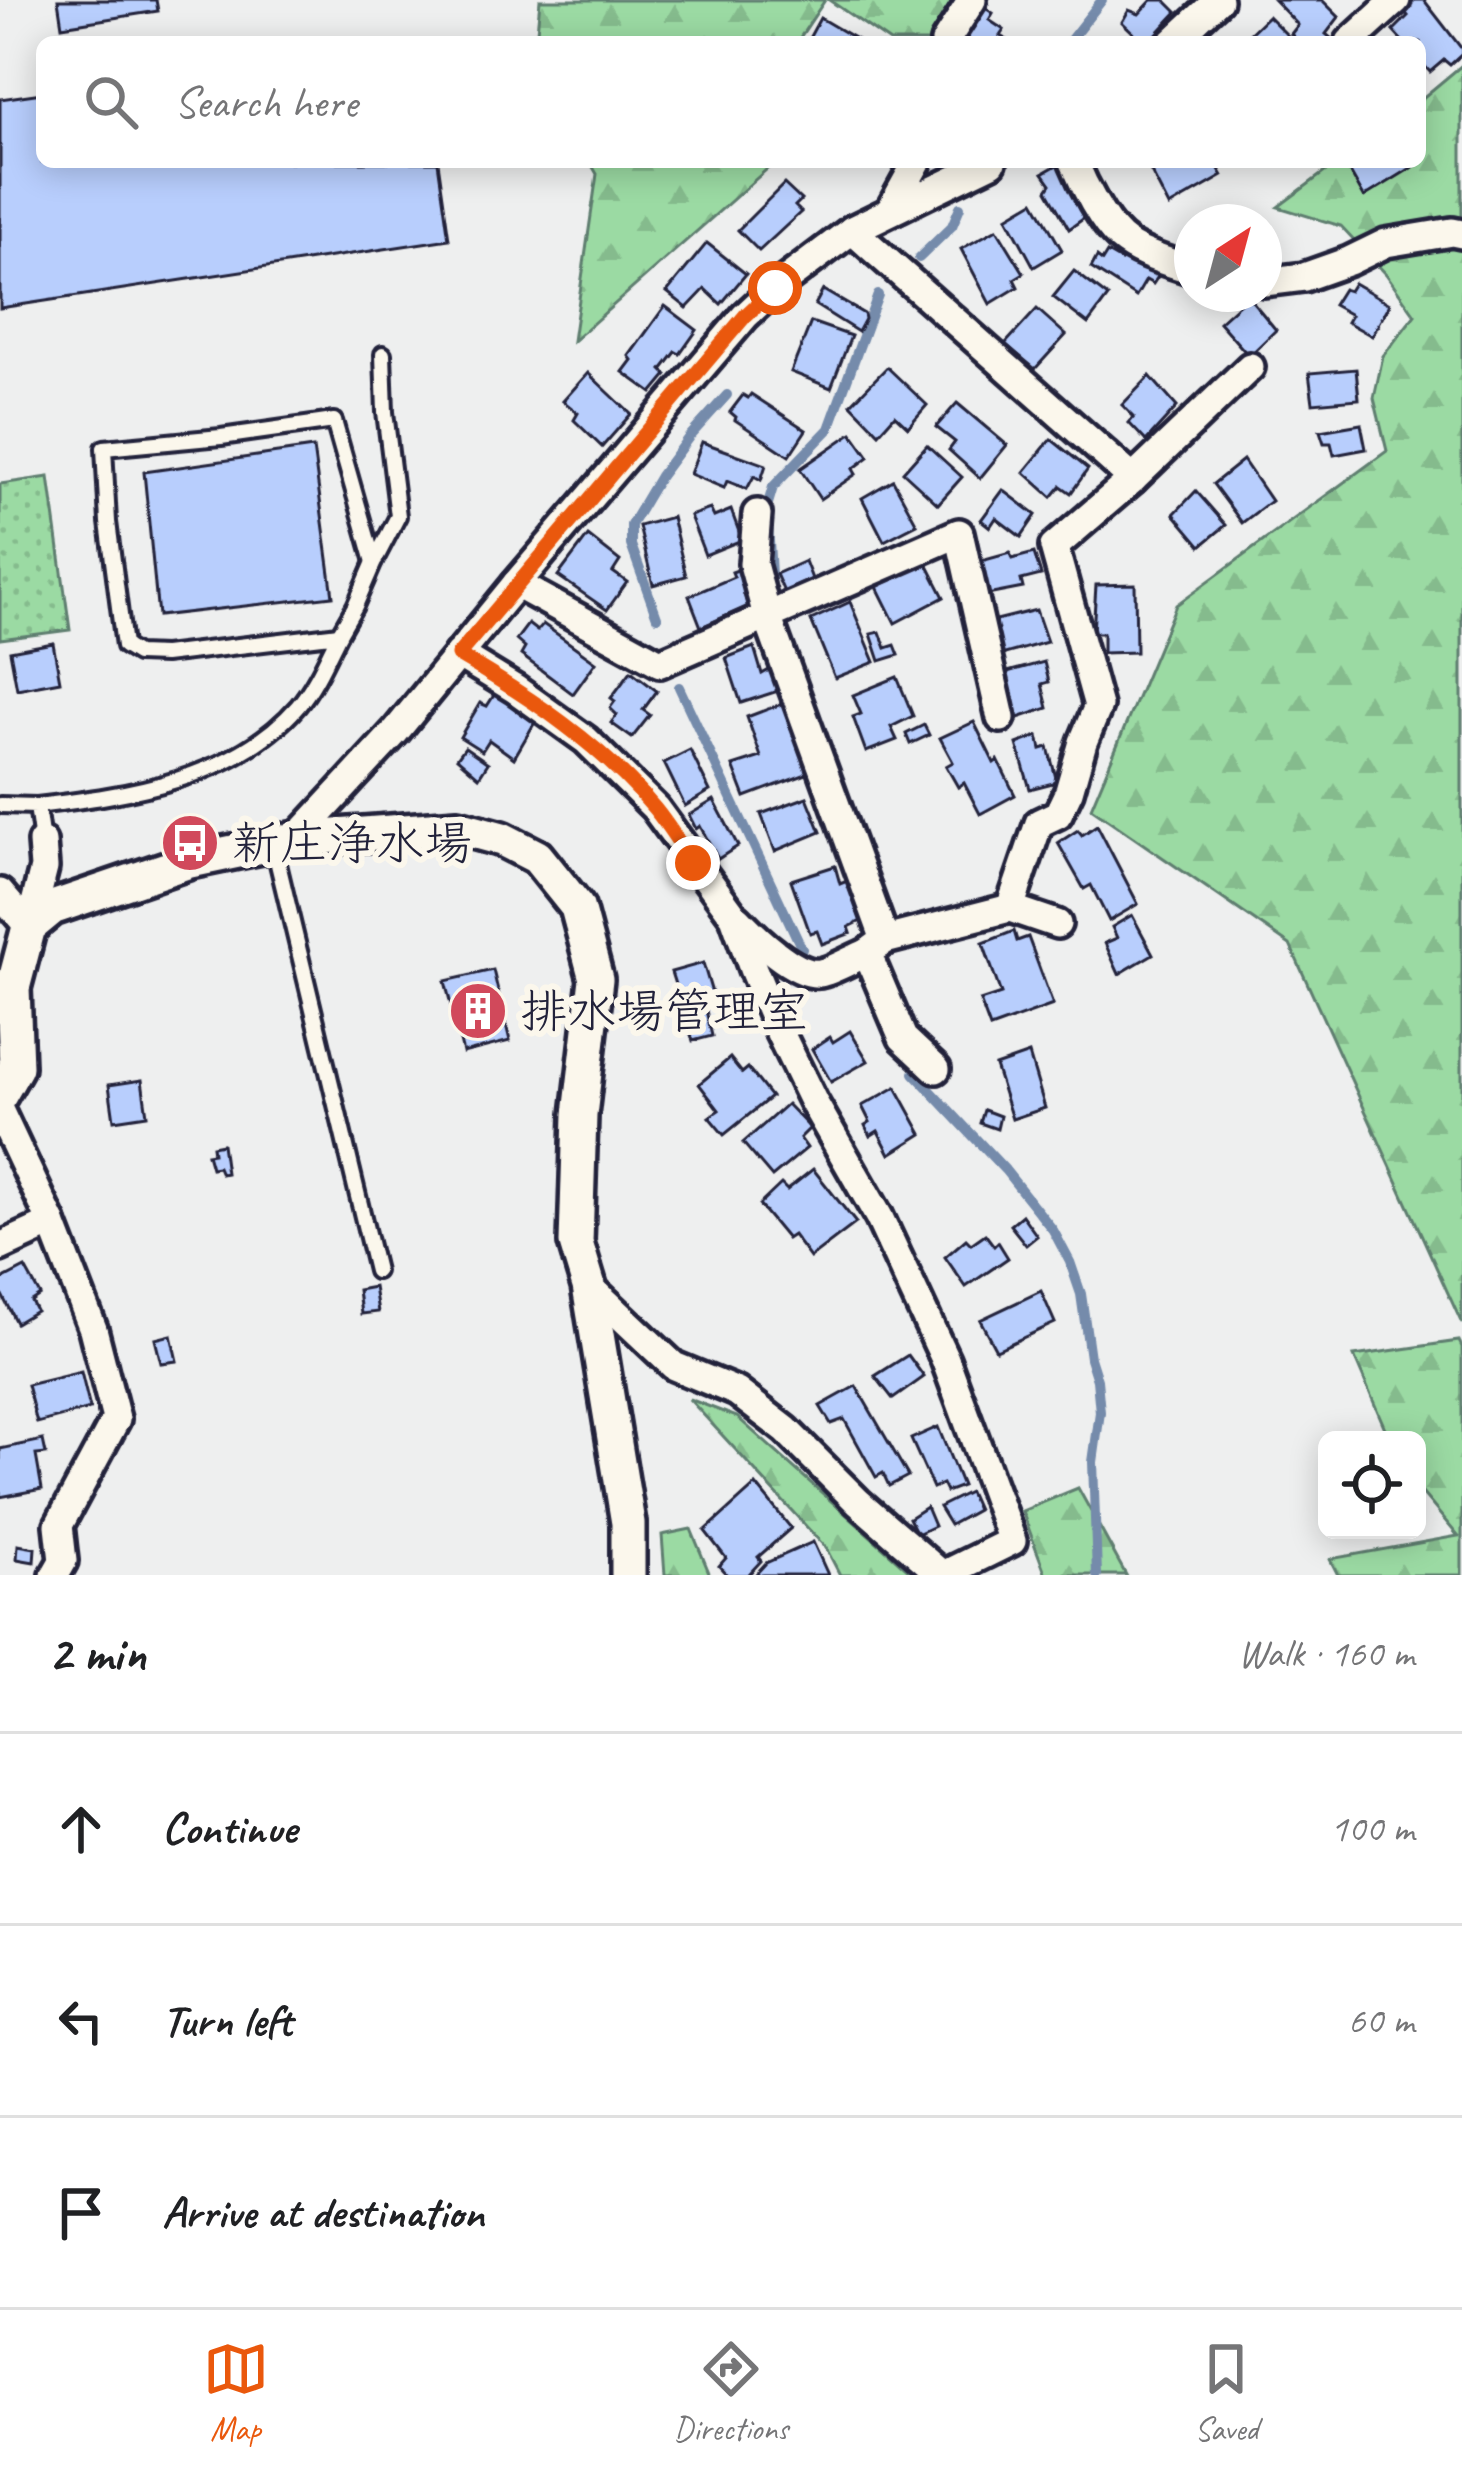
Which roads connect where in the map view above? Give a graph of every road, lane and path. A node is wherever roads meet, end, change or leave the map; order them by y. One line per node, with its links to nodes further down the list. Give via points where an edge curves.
1 (972, 0): 4 (street)
2 (1218, 0): 5 (street)
3 (1396, 0): 6 (street)
4 (949, 36)
5 (1179, 36)
6 (1357, 36)
7 (914, 168): 10 (street)
8 (979, 168): 10 (street)
9 (1077, 168): 13 (street, via 1121,240)
10 (891, 209): 11 (street)
11 (852, 230): 17 (street); 20 (street, via 745,316)
12 (1462, 234): 14 (street, via 1386,243)
13 (1174, 264)
14 (1282, 280)
15 (383, 354): 19 (lane, via 398,516)
16 (1250, 368): 17 (street)
17 (1133, 479): 30 (street, via 1054,547 1098,706 1070,791 1058,814 1039,823)
18 (757, 514): 21 (street, via 753,564)
19 (374, 562): 22 (lane); 22 (lane, via 334,421 104,448 124,646 164,655)
20 (516, 584): 21 (street, via 660,664); 23 (street)
21 (767, 616): 24 (street, via 959,533); 34 (street)
22 (339, 634): 26 (lane, via 301,703 210,770)
23 (458, 655): 27 (street); 31 (street, via 586,740 655,808)
24 (1001, 718)
25 (0, 805): 26 (lane)
26 (37, 806): 28 (lane)
27 (284, 841): 33 (street, via 190,860 83,895); 40 (lane); 41 (street, via 458,827 537,856 577,907 596,980 576,1243)
28 (42, 842): 33 (street)
29 (0, 892): 33 (street)
30 (1010, 908): 32 (street); 34 (street)
31 (734, 916): 34 (street, via 760,942 819,974); 44 (street, via 780,1033 945,1359 1012,1541)
32 (1057, 924)
33 (29, 927): 36 (street, via 13,988 16,1067)
34 (876, 946): 35 (street, via 903,1038)
35 (936, 1069)
36 (0, 1095)
37 (0, 1112): 38 (street)
38 (52, 1223): 39 (street); 42 (street, via 93,1329 116,1419 59,1525 63,1561)
39 (0, 1247)
40 (376, 1271)
41 (590, 1286): 43 (street, via 628,1522); 44 (street, via 674,1366 737,1392 786,1430)
42 (56, 1575)
43 (628, 1575)
44 (942, 1575)

